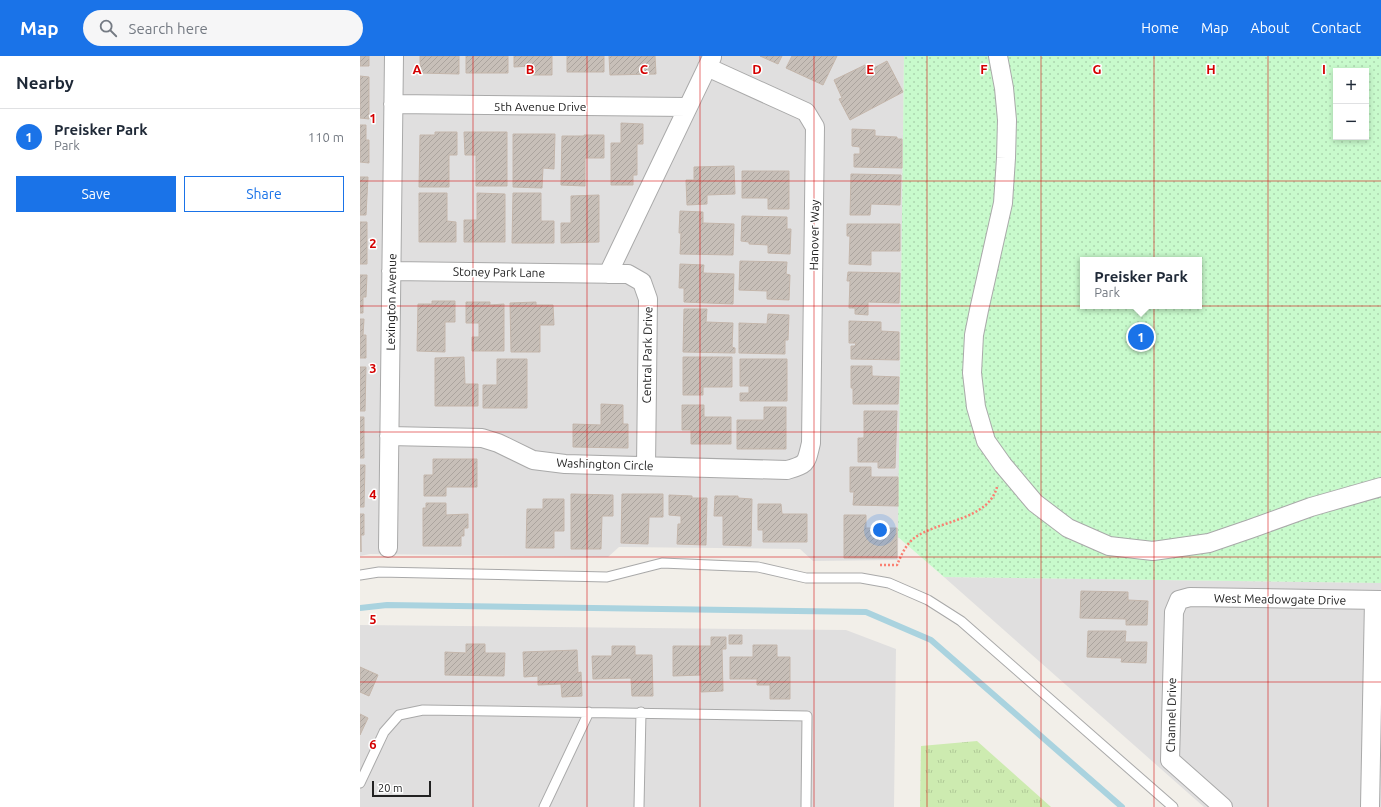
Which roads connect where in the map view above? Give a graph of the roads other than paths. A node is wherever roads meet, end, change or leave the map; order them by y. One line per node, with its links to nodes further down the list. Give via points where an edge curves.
1 (394, 56): 4 (street, Lexington Avenue)
2 (998, 56): 11 (street, via 1007,120 1003,203 974,336 972,373 976,407 986,441 1003,466 1035,503 1068,528 1109,546 1153,551 1208,543 1311,506)
3 (709, 61): 5 (street); 10 (street, Hanover Way, via 806,112 815,127 811,443 806,461)
4 (393, 104): 5 (street, 5th Avenue Drive); 6 (street, Lexington Avenue)
5 (687, 107): 7 (street)
6 (391, 271): 7 (street, Stoney Park Lane); 8 (street, Lexington Avenue)
7 (608, 274): 9 (street, Central Park Drive, via 628,274 642,282 648,299)
8 (389, 436): 9 (street, Washington Circle, via 482,438 533,460 564,464); 12 (street, Lexington Avenue)
9 (646, 466): 10 (street, Washington Circle, via 787,470)
10 (801, 466)
11 (1381, 487)
12 (388, 548)
13 (360, 575): 22 (lane, via 379,572 607,577 662,563 758,567 806,578 861,578 890,583 928,600 961,621)
14 (1179, 600): 15 (street, West Meadowgate Drive, via 1190,597); 23 (street, Channel Drive, via 1174,612 1170,760)
15 (1378, 600): 24 (street)
16 (589, 712): 17 (lane); 18 (lane, via 423,710 399,715 384,732); 19 (lane)
17 (641, 712): 20 (lane); 21 (lane, via 807,716)
18 (360, 783)
19 (544, 807)
20 (638, 807)
21 (806, 807)
22 (1173, 807)
23 (1223, 807)
24 (1370, 807)

